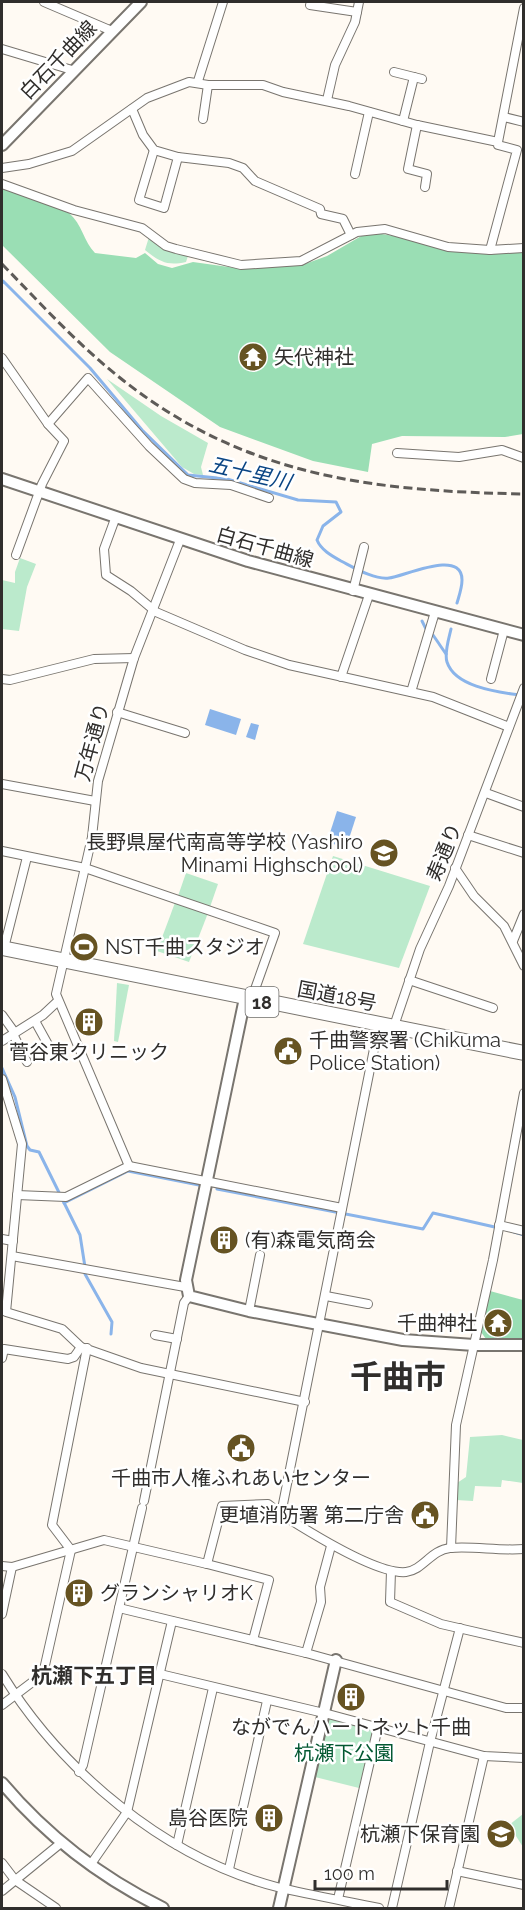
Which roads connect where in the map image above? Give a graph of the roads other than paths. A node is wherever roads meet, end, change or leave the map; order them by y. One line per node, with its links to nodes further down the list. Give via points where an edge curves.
1 (44, 2): 8 (street)
2 (141, 2): 8 (street, 白石千曲線)
3 (223, 2): 12 (street)
4 (358, 2): 7 (street)
5 (310, 5): 7 (street)
6 (524, 8): 17 (street)
7 (357, 12): 14 (street, via 335,65)
8 (112, 31): 10 (street, 白石千曲線)
9 (2, 49): 10 (street)
10 (72, 70): 23 (street, 白石千曲線)
11 (394, 72): 19 (street, via 418,78)
12 (198, 81): 13 (street); 15 (street, via 163,90)
13 (208, 85): 14 (street, via 263,84); 18 (street)
14 (327, 100): 16 (street)
15 (132, 109): 24 (street); 26 (street, via 72,151)
16 (369, 112): 19 (street); 27 (street)
17 (504, 117): 20 (street); 22 (street)
18 (203, 119)
19 (403, 121): 21 (street)
20 (524, 122)
21 (417, 125): 22 (street); 29 (street, via 408,169 427,174)
22 (498, 142): 32 (street, via 517,150)
23 (2, 145)
24 (154, 150): 25 (street); 25 (street, via 139,200 164,208)
25 (178, 157): 30 (street, via 243,168 255,181 320,209 321,214 342,219)
26 (2, 168)
27 (355, 174)
28 (2, 184): 30 (street, via 74,210 142,228 166,246 241,265 301,261)
29 (425, 187)
30 (351, 235): 32 (street, via 385,229 448,247)
31 (524, 248): 32 (street)
32 (490, 250)
33 (2, 358): 34 (street)
34 (48, 424): 38 (street, via 64,441); 39 (street, via 88,378 184,479 231,485)
35 (397, 453): 36 (street, via 459,457 502,450)
36 (524, 458)
37 (2, 479): 38 (street, 白石千曲線)
38 (40, 493): 40 (street, 白石千曲線); 43 (street)
39 (269, 498)
40 (115, 519): 41 (street, 白石千曲線); 46 (street, via 104,549 106,576)
41 (180, 540): 44 (street, 白石千曲線); 46 (street, 万年通り)
42 (364, 547): 44 (street)
43 (16, 555)
44 (353, 591): 45 (street, 白石千曲線)
45 (369, 595): 47 (street, 白石千曲線); 51 (street)
46 (154, 609): 50 (street, 万年通り); 51 (street, via 245,650)
47 (435, 612): 48 (street, 白石千曲線); 55 (street)
48 (504, 630): 49 (street, 白石千曲線); 53 (street)
49 (524, 635)
50 (134, 658): 52 (street, via 94,659); 56 (street, 万年通り)
51 (341, 677): 55 (street)
52 (2, 679)
53 (491, 679)
54 (523, 689): 57 (street, 寿通り)
55 (411, 692): 57 (street, via 451,703)
56 (117, 712): 58 (street); 61 (street, 万年通り)
57 (509, 727): 60 (street, 寿通り)
58 (185, 733)
59 (2, 784): 61 (street)
60 (486, 793): 62 (street); 63 (street, 寿通り)
61 (94, 801): 67 (street, 万年通り)
62 (524, 807)
63 (468, 835): 65 (street); 68 (street, 寿通り)
64 (2, 851): 66 (street)
65 (524, 853)
66 (27, 857): 67 (street); 71 (street)
67 (85, 868): 72 (street, 万年通り); 75 (street, via 275,933 254,992)
68 (455, 868): 70 (street); 74 (street, 寿通り)
69 (524, 914): 70 (street)
70 (513, 941): 73 (street)
71 (3, 948): 72 (highway, 国道18号 / 18)
72 (63, 960): 75 (highway, 国道18号 / 18); 76 (street, 万年通り)
73 (524, 966)
74 (409, 980): 77 (street); 81 (street, 寿通り)
75 (245, 998): 80 (highway, 国道18号 / 18); 90 (street)
76 (58, 1001): 79 (street); 89 (street)
77 (493, 1008)
78 (2, 1015): 82 (street)
79 (35, 1021): 82 (street); 84 (street)
80 (379, 1024): 81 (highway, 国道18号 / 18); 92 (street)
81 (394, 1026): 85 (highway, 国道18号 / 18)
82 (14, 1033): 83 (street); 86 (street)
83 (2, 1041)
84 (51, 1050)
85 (524, 1053)
86 (27, 1062)
87 (2, 1079): 91 (street, via 22,1144)
88 (524, 1093): 93 (street)
89 (129, 1166): 90 (street); 91 (street, via 61,1197)
90 (207, 1182): 92 (street); 99 (street)
91 (17, 1195): 96 (street)
92 (342, 1211): 100 (street)
93 (498, 1228): 94 (street); 106 (street)
94 (524, 1231)
95 (2, 1239): 96 (street)
96 (13, 1241): 98 (street)
97 (260, 1255): 102 (street)
98 (12, 1256): 99 (street); 108 (street, via 6,1312 62,1329)
99 (187, 1291): 102 (street); 105 (street)
100 (326, 1296): 101 (street); 103 (street)
101 (368, 1304)
102 (249, 1311): 103 (street)
103 (321, 1324): 106 (street, via 403,1340); 111 (street)
104 (155, 1335): 105 (street)
105 (177, 1339): 110 (street)
106 (474, 1345): 107 (street); 115 (street, via 456,1425)
107 (524, 1345)
108 (84, 1348): 109 (street, via 68,1359 4,1349); 110 (street, via 141,1368); 117 (street, via 52,1525)
109 (2, 1358)
110 (170, 1373): 111 (street); 113 (street)
111 (305, 1402): 112 (street)
112 (281, 1514): 114 (street); 118 (street, via 268,1504 222,1506)
113 (133, 1545): 117 (street, via 104,1540); 118 (street); 122 (street)
114 (331, 1546): 121 (street); 128 (street, via 320,1587 321,1602)
115 (451, 1548): 116 (street); 121 (street, via 435,1552 413,1570)
116 (524, 1549)
117 (71, 1550): 120 (street); 134 (street, via 43,1674)
118 (207, 1564): 126 (street, via 269,1580)
119 (2, 1566): 120 (street)
120 (12, 1566): 123 (street)
121 (391, 1571): 125 (street, via 390,1602)
122 (119, 1608): 124 (street); 143 (street)
123 (2, 1614)
124 (172, 1621): 126 (street); 131 (street)
125 (460, 1628): 127 (street); 133 (street)
126 (254, 1640): 128 (street)
127 (524, 1643)
128 (306, 1653): 129 (street)
129 (336, 1660): 133 (street); 138 (street)
130 (2, 1674): 134 (street)
131 (160, 1674): 132 (street); 145 (street)
132 (213, 1688): 135 (street); 147 (street)
133 (444, 1689): 137 (street, via 506,1708); 140 (street)
134 (14, 1695): 136 (street); 143 (street)
135 (267, 1701): 138 (street); 150 (street)
136 (2, 1705)
137 (524, 1708)
138 (323, 1714): 139 (street); 154 (street)
139 (378, 1727): 140 (street); 156 (street)
140 (430, 1742): 141 (street); 161 (street)
141 (484, 1756): 142 (street); 151 (street)
142 (524, 1758)
143 (79, 1772): 145 (street)
144 (2, 1783): 146 (street)
145 (127, 1812): 147 (street); 149 (street)
146 (61, 1843): 149 (street); 152 (street)
147 (177, 1845): 150 (street)
148 (2, 1863): 152 (street)
149 (91, 1864): 158 (street)
150 (229, 1869): 154 (street)
151 (457, 1871): 153 (street); 162 (street)
152 (15, 1880): 155 (street); 157 (street)
153 (524, 1885)
154 (284, 1887): 156 (street); 159 (street)
155 (2, 1890)
156 (338, 1899): 160 (street)
157 (56, 1908)
158 (163, 1908)
159 (279, 1908)
160 (379, 1908)
161 (392, 1908)
162 (448, 1908)

